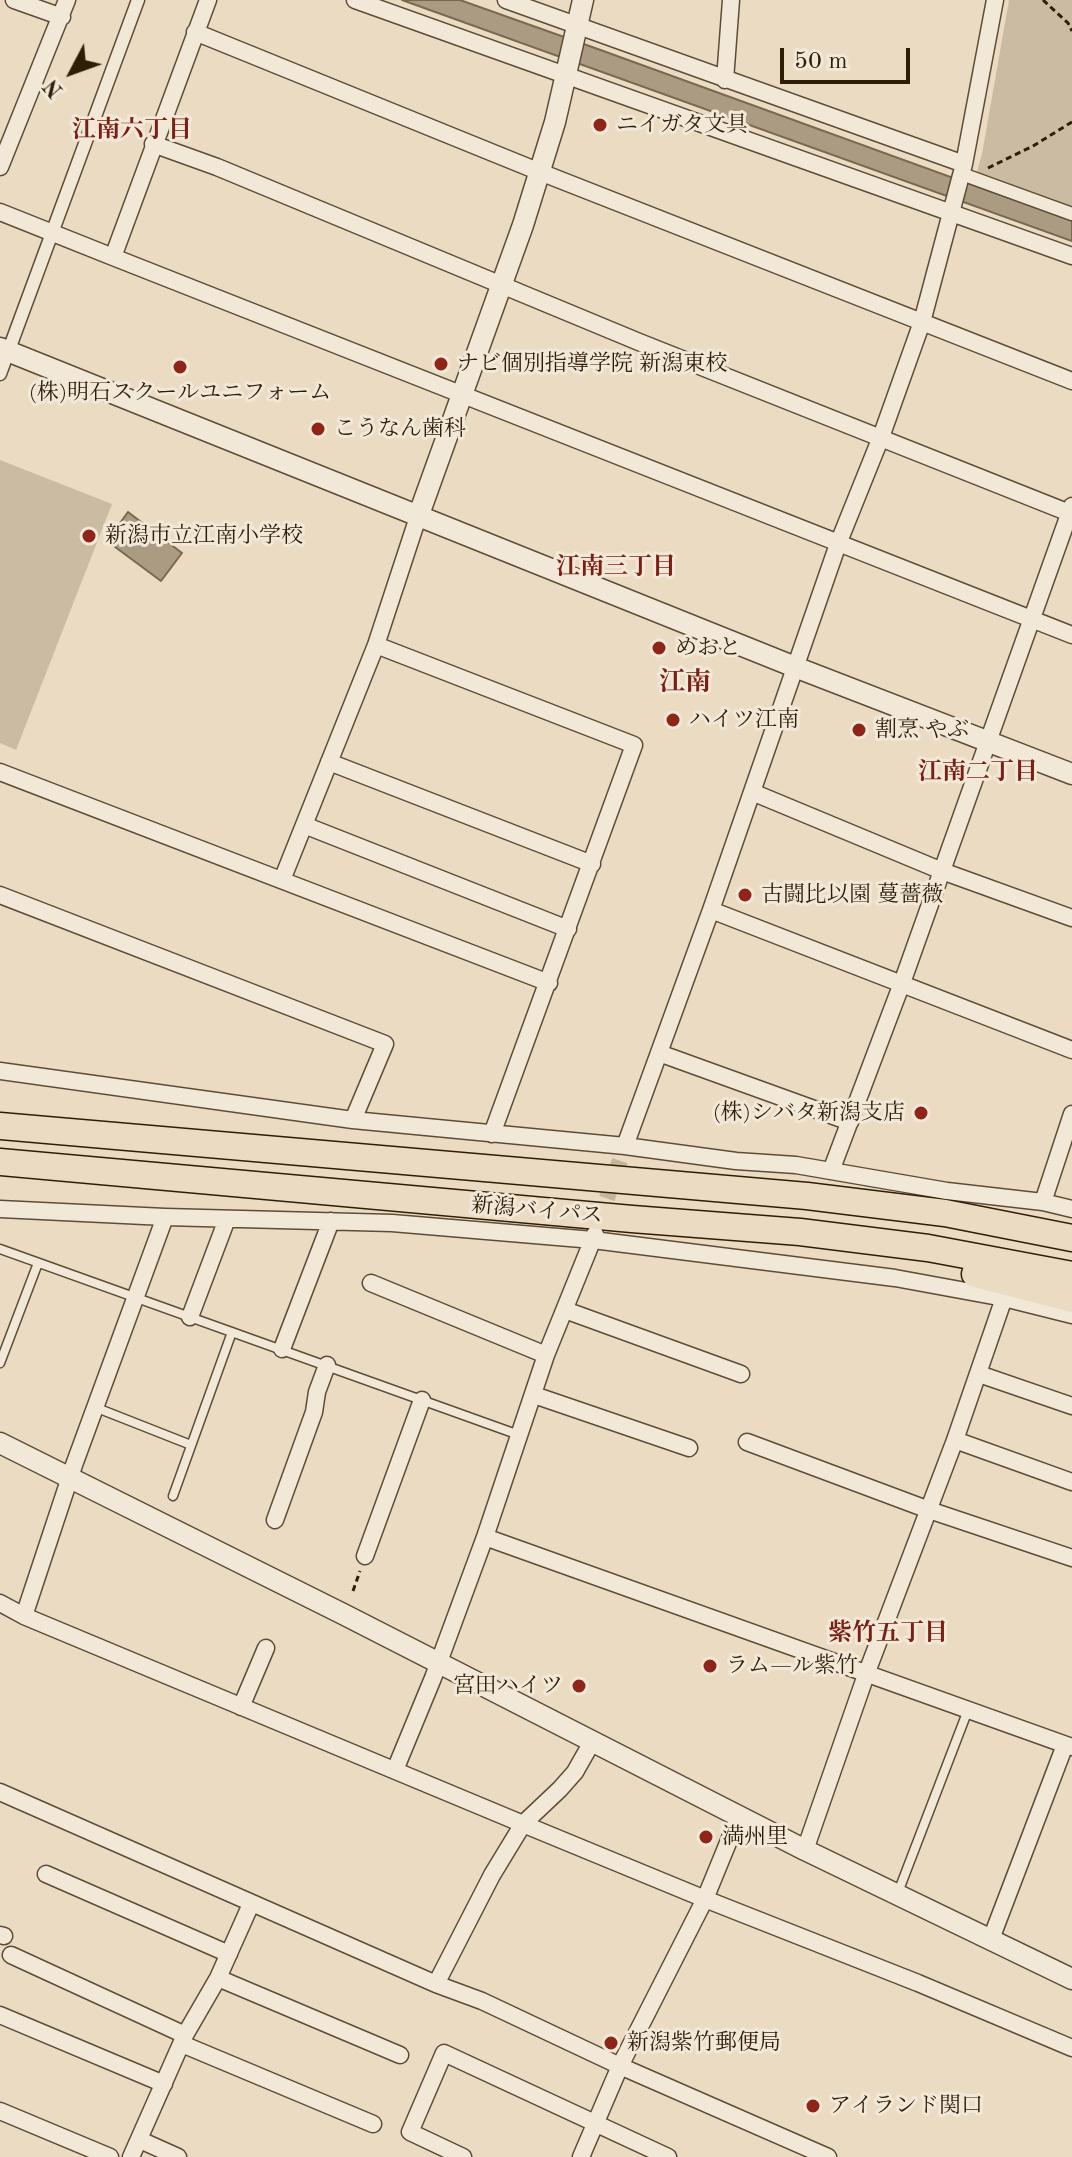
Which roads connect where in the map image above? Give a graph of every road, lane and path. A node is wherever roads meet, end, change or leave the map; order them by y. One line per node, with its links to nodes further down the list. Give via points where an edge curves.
1 (14, 0): 11 (street)
2 (67, 0): 11 (street)
3 (138, 0): 26 (street)
4 (208, 0): 13 (street)
5 (355, 0): 15 (street)
6 (506, 0): 14 (street)
7 (583, 0): 14 (street)
8 (731, 0): 16 (street)
9 (995, 0): 21 (street)
10 (1043, 0): 12 (path)
11 (62, 17): 18 (street)
12 (1072, 31)
13 (195, 32): 19 (street); 22 (street)
14 (577, 32): 15 (street); 16 (street)
15 (568, 68): 22 (street); 25 (street)
16 (725, 80): 21 (street)
17 (1072, 122): 21 (path, via 1033,146)
18 (7, 134): 20 (street)
19 (153, 144): 28 (street); 29 (street)
20 (0, 167)
21 (967, 171): 24 (street); 25 (street)
22 (540, 172): 29 (street); 30 (street)
23 (0, 212): 26 (street)
24 (1072, 214)
25 (950, 215): 27 (street); 30 (street)
26 (52, 233): 28 (street); 31 (street)
27 (1072, 256)
28 (113, 257): 34 (street)
29 (501, 284): 34 (street); 35 (street)
30 (922, 322): 33 (street); 35 (street)
31 (4, 350): 32 (street); 37 (street)
32 (0, 374)
33 (1072, 381)
34 (461, 396): 37 (street); 38 (street)
35 (881, 437): 36 (street); 38 (street)
36 (1071, 511): 39 (street)
37 (418, 517): 41 (street); 42 (street)
38 (838, 544): 39 (street); 42 (street)
39 (1033, 620): 40 (street); 43 (street)
40 (1072, 635)
41 (376, 645): 44 (street); 49 (street, via 634,745)
42 (795, 667): 43 (street); 47 (street)
43 (988, 741): 46 (street); 50 (street)
44 (329, 762): 48 (street); 49 (street)
45 (0, 772): 51 (street)
46 (1072, 774)
47 (752, 792): 50 (street); 53 (street)
48 (304, 825): 51 (street); 55 (street)
49 (592, 864): 55 (street)
50 (942, 871): 54 (street); 57 (street)
51 (282, 880): 56 (street)
52 (0, 895): 62 (street, via 385,1044)
53 (711, 910): 57 (street); 59 (street)
54 (1072, 918)
55 (568, 929): 56 (street)
56 (549, 983): 65 (street)
57 (902, 983): 58 (street); 63 (street)
58 (1072, 1050)
59 (659, 1053): 63 (street); 66 (street)
60 (0, 1071): 62 (street)
61 (1072, 1114): 69 (street)
62 (353, 1120): 65 (street)
63 (850, 1122): 68 (street)
64 (0, 1126): 77 (highway, 新潟バイパス, via 807,1196 945,1213)
65 (492, 1134): 66 (street)
66 (625, 1146): 68 (street)
67 (0, 1162): 75 (highway, 新潟バイパス)
68 (831, 1171): 69 (street)
69 (1043, 1202): 71 (street)
70 (0, 1209): 72 (street)
71 (1072, 1209)
72 (165, 1217): 73 (street); 83 (street)
73 (227, 1219): 74 (street); 87 (street)
74 (331, 1221): 76 (street); 89 (street)
75 (800, 1232): 80 (highway, 新潟バイパス, via 928,1248); 84 (highway)
76 (594, 1237): 82 (street); 85 (street)
77 (1072, 1238)
78 (0, 1249): 79 (lane)
79 (38, 1263): 83 (lane); 91 (lane)
80 (1072, 1275)
81 (371, 1283): 90 (street)
82 (1004, 1298): 86 (street); 94 (street)
83 (136, 1299): 87 (lane); 98 (street)
84 (1072, 1299)
85 (565, 1310): 90 (street); 93 (street)
86 (1072, 1315)
87 (190, 1317): 88 (lane)
88 (232, 1332): 89 (lane); 103 (lane)
89 (282, 1349): 92 (lane)
90 (546, 1355): 95 (street)
91 (0, 1363)
92 (327, 1365): 96 (lane); 109 (street)
93 (741, 1374)
94 (979, 1374): 97 (street); 100 (street)
95 (534, 1395): 99 (street); 104 (street)
96 (422, 1400): 99 (lane); 111 (street)
97 (1072, 1406)
98 (97, 1408): 103 (lane); 105 (street)
99 (520, 1435): 110 (street)
100 (955, 1440): 106 (street); 108 (street)
101 (747, 1442): 108 (street)
102 (0, 1443): 105 (street)
103 (191, 1445): 107 (lane)
104 (689, 1448)
105 (70, 1477): 115 (street); 117 (street)
106 (1072, 1482)
107 (173, 1496)
108 (929, 1510): 112 (street); 118 (street)
109 (275, 1520)
110 (485, 1537): 117 (street); 118 (street)
111 (365, 1556): 113 (path)
112 (1072, 1558)
113 (353, 1591)
114 (0, 1603): 115 (street)
115 (24, 1616): 119 (street)
116 (266, 1648): 119 (street)
117 (438, 1662): 121 (street); 123 (street)
118 (867, 1672): 120 (street); 127 (street)
119 (241, 1707): 123 (street)
120 (969, 1709): 122 (street); 129 (lane)
121 (592, 1742): 125 (street); 126 (street, via 575,1772)
122 (1068, 1746): 132 (street)
123 (395, 1770): 126 (street)
124 (0, 1792): 131 (street)
125 (739, 1816): 127 (street); 130 (street)
126 (523, 1824): 130 (street); 137 (street)
127 (805, 1850): 129 (street)
128 (46, 1874): 133 (street)
129 (897, 1895): 132 (street)
130 (705, 1899): 140 (street); 142 (street)
131 (251, 1904): 133 (street); 137 (street)
132 (991, 1939): 136 (street)
133 (229, 1954): 135 (street)
134 (11, 1955): 139 (street)
135 (218, 1978): 139 (street); 141 (street)
136 (1072, 1979)
137 (436, 1984): 142 (street)
138 (0, 2015): 143 (street)
139 (184, 2039): 143 (street); 145 (street)
140 (1072, 2048)
141 (400, 2055)
142 (620, 2066): 146 (street); 154 (street)
143 (164, 2084): 147 (street)
144 (0, 2111): 148 (street)
145 (373, 2124)
146 (595, 2125): 151 (street, via 444,2053 410,2132); 152 (street); 153 (street)
147 (140, 2140): 149 (street); 150 (street)
148 (110, 2157)
149 (131, 2157)
150 (178, 2157)
151 (463, 2157)
152 (581, 2157)
153 (668, 2157)
154 (828, 2157)

